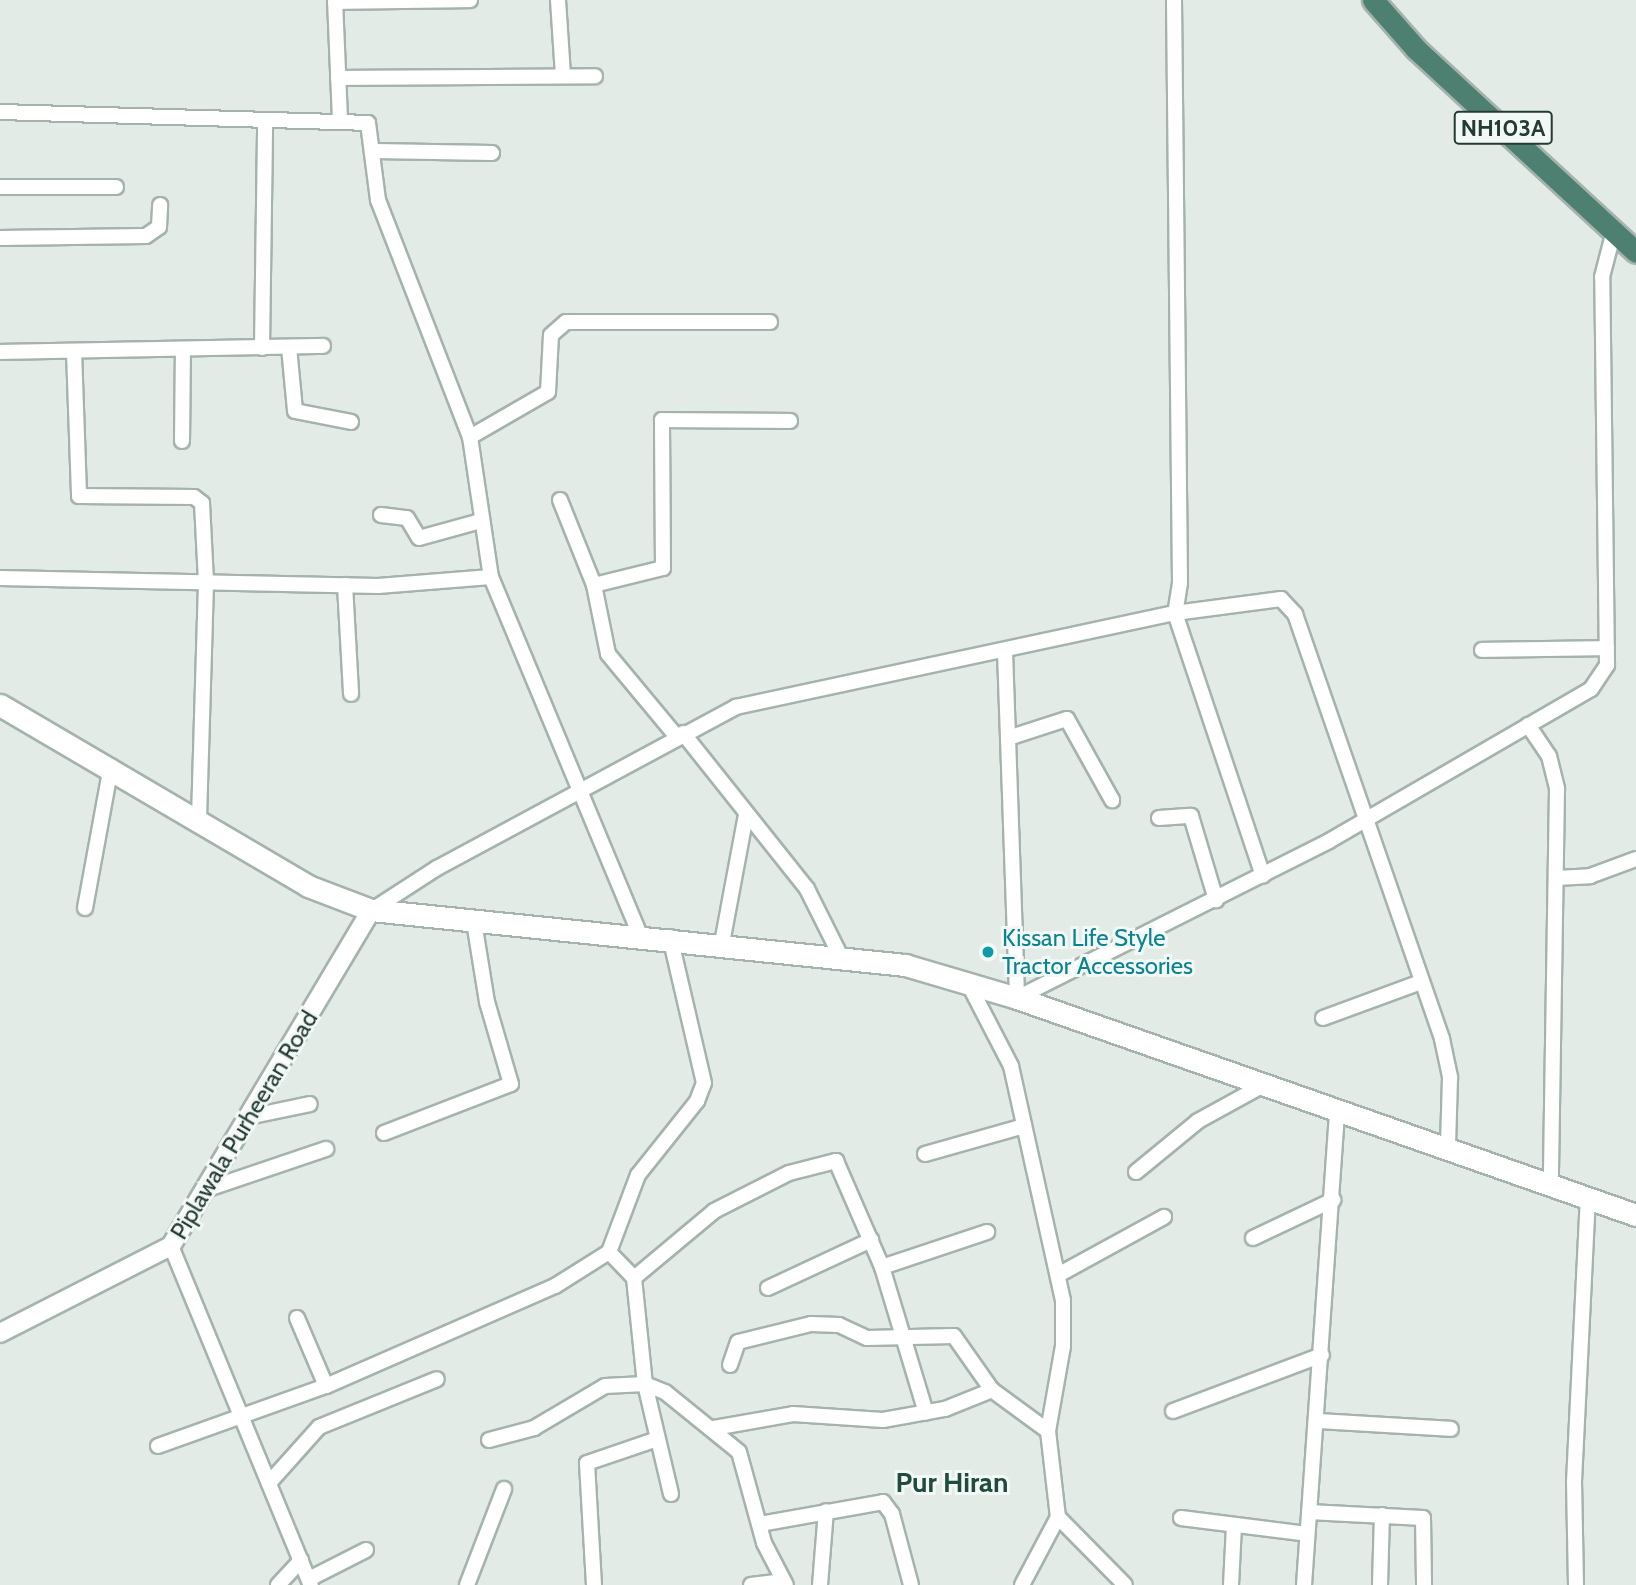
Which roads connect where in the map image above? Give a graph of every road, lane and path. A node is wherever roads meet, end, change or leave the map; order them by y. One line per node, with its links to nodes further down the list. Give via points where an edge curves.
1 (470, 0): 5 (street)
2 (558, 0): 6 (street)
3 (1174, 0): 39 (street, via 1181,583)
4 (1373, 0): 17 (highway, NH103A, via 1416,49)
5 (335, 1): 8 (street)
6 (563, 76): 7 (street); 8 (street)
7 (595, 76)
8 (338, 78): 11 (street)
9 (0, 112): 10 (street)
10 (265, 120): 11 (street); 23 (street)
11 (340, 120): 12 (street, via 368,123)
12 (374, 151): 13 (street); 29 (street, via 378,200)
13 (492, 153)
14 (0, 187): 15 (street)
15 (116, 187)
16 (160, 205): 18 (street, via 159,227 146,236)
17 (1614, 232): 19 (highway, NH103A); 40 (street, via 1602,277)
18 (0, 238)
19 (1636, 252)
20 (770, 322): 29 (street, via 566,323 551,335 548,392)
21 (323, 346): 22 (street)
22 (289, 347): 23 (street); 28 (street, via 295,411)
23 (262, 348): 24 (street)
24 (183, 349): 25 (street); 30 (street)
25 (74, 351): 26 (street); 36 (street, via 79,496 200,499)
26 (0, 352)
27 (790, 421): 38 (street, via 662,420 663,568)
28 (351, 422)
29 (470, 437): 33 (street)
30 (183, 441)
31 (560, 500): 38 (street)
32 (381, 515): 33 (street, via 407,518 419,538)
33 (481, 521): 34 (street)
34 (491, 577): 37 (street); 49 (street)
35 (0, 578): 36 (street)
36 (206, 583): 37 (street); 54 (street)
37 (345, 585): 43 (street)
38 (594, 585): 46 (street, via 608,653)
39 (1175, 613): 42 (street); 52 (street, via 1266,599 1290,605); 56 (street)
40 (1607, 648): 41 (street); 45 (street, via 1601,681)
41 (1482, 650)
42 (1005, 652): 46 (street, via 768,698); 47 (street)
43 (351, 694)
44 (0, 705): 48 (main road)
45 (1528, 725): 52 (street); 57 (street, via 1549,756 1557,789)
46 (680, 735): 49 (street); 51 (street)
47 (1009, 738): 50 (street, via 1067,719); 68 (street)
48 (111, 766): 54 (main road); 59 (street)
49 (584, 791): 60 (street, via 437,868); 62 (street)
50 (1112, 800)
51 (746, 815): 64 (street); 65 (street, via 807,889)
52 (1366, 817): 56 (street); 66 (street)
53 (1159, 818): 58 (street, via 1191,816)
54 (200, 824): 60 (main road, via 308,886)
55 (1636, 859): 57 (street, via 1590,876)
56 (1263, 876): 58 (street)
57 (1556, 878): 80 (street)
58 (1216, 900): 68 (street)
59 (85, 908)
60 (371, 911): 61 (main road); 73 (street, Piplawala Purheeran Road)
61 (474, 922): 62 (main road); 75 (street, via 487,1002 511,1084)
62 (639, 933): 63 (main road)
63 (670, 937): 64 (main road); 90 (street, via 704,1083 697,1101 638,1175)
64 (722, 943): 65 (main road)
65 (839, 955): 67 (main road)
66 (1422, 982): 69 (street); 76 (street, via 1450,1078)
67 (968, 983): 68 (main road); 74 (street, via 1010,1066)
68 (1017, 998): 70 (main road)
69 (1323, 1018)
70 (1267, 1083): 72 (main road); 79 (street, via 1198,1121)
71 (310, 1104): 73 (street)
72 (1337, 1109): 76 (main road); 83 (street)
73 (248, 1117): 81 (street, Piplawala Purheeran Road)
74 (1024, 1126): 78 (street); 92 (street)
75 (384, 1133)
76 (1448, 1146): 80 (main road)
77 (326, 1149): 81 (street)
78 (925, 1154)
79 (1136, 1172)
80 (1551, 1181): 82 (main road)
81 (205, 1190): 89 (street, Piplawala Purheeran Road)
82 (1588, 1196): 84 (main road); 141 (street, via 1574,1482)
83 (1333, 1200): 87 (street); 98 (street)
84 (1636, 1214)
85 (1164, 1217): 92 (street, via 1111,1252)
86 (987, 1232): 91 (street)
87 (1252, 1238)
88 (871, 1240): 91 (street); 93 (street, via 843,1168 826,1160 692,1224); 94 (street)
89 (171, 1246): 96 (street, Piplawala Purheeran Road); 106 (street)
90 (609, 1252): 93 (street); 102 (street, via 555,1286)
91 (882, 1267): 97 (street)
92 (1058, 1275): 110 (street, via 1063,1346)
93 (634, 1278): 101 (street)
94 (768, 1288)
95 (297, 1318): 102 (street)
96 (0, 1333)
97 (903, 1338): 99 (street, via 867,1338 839,1325 811,1324 737,1342); 103 (street, via 954,1336); 105 (street)
98 (1321, 1355): 104 (street); 107 (street)
99 (730, 1366)
100 (437, 1379): 114 (street, via 319,1427)
101 (645, 1384): 108 (street); 111 (street); 112 (street, via 605,1386 534,1428)
102 (326, 1386): 106 (street)
103 (992, 1390): 105 (street); 110 (street)
104 (1173, 1411)
105 (926, 1413): 108 (street, via 883,1420 793,1414)
106 (244, 1420): 113 (street); 114 (street)
107 (1317, 1421): 109 (street); 118 (street)
108 (714, 1428): 122 (street, via 748,1470)
109 (1451, 1429)
110 (1048, 1431): 120 (street)
111 (657, 1439): 116 (street); 131 (street, via 587,1463)
112 (489, 1440)
113 (158, 1446)
114 (270, 1483): 126 (street)
115 (504, 1489): 130 (street)
116 (671, 1494)
117 (826, 1511): 122 (street); 133 (street); 134 (street, via 873,1501 889,1507)
118 (1309, 1511): 119 (street); 124 (street)
119 (1382, 1515): 139 (street); 140 (street, via 1425,1522)
120 (1058, 1517): 135 (street); 136 (street)
121 (1181, 1518): 123 (street)
122 (760, 1524): 128 (street)
123 (1234, 1525): 124 (street); 137 (street)
124 (1307, 1534): 138 (street)
125 (366, 1550): 127 (street)
126 (301, 1560): 127 (street); 129 (street)
127 (310, 1582)
128 (784, 1583): 132 (street)
129 (278, 1585)
130 (467, 1585)
131 (594, 1585)
132 (751, 1585)
133 (820, 1585)
134 (911, 1585)
135 (1021, 1585)
136 (1125, 1585)
137 (1231, 1585)
138 (1304, 1585)
139 (1380, 1585)
140 (1424, 1585)
141 (1576, 1585)

